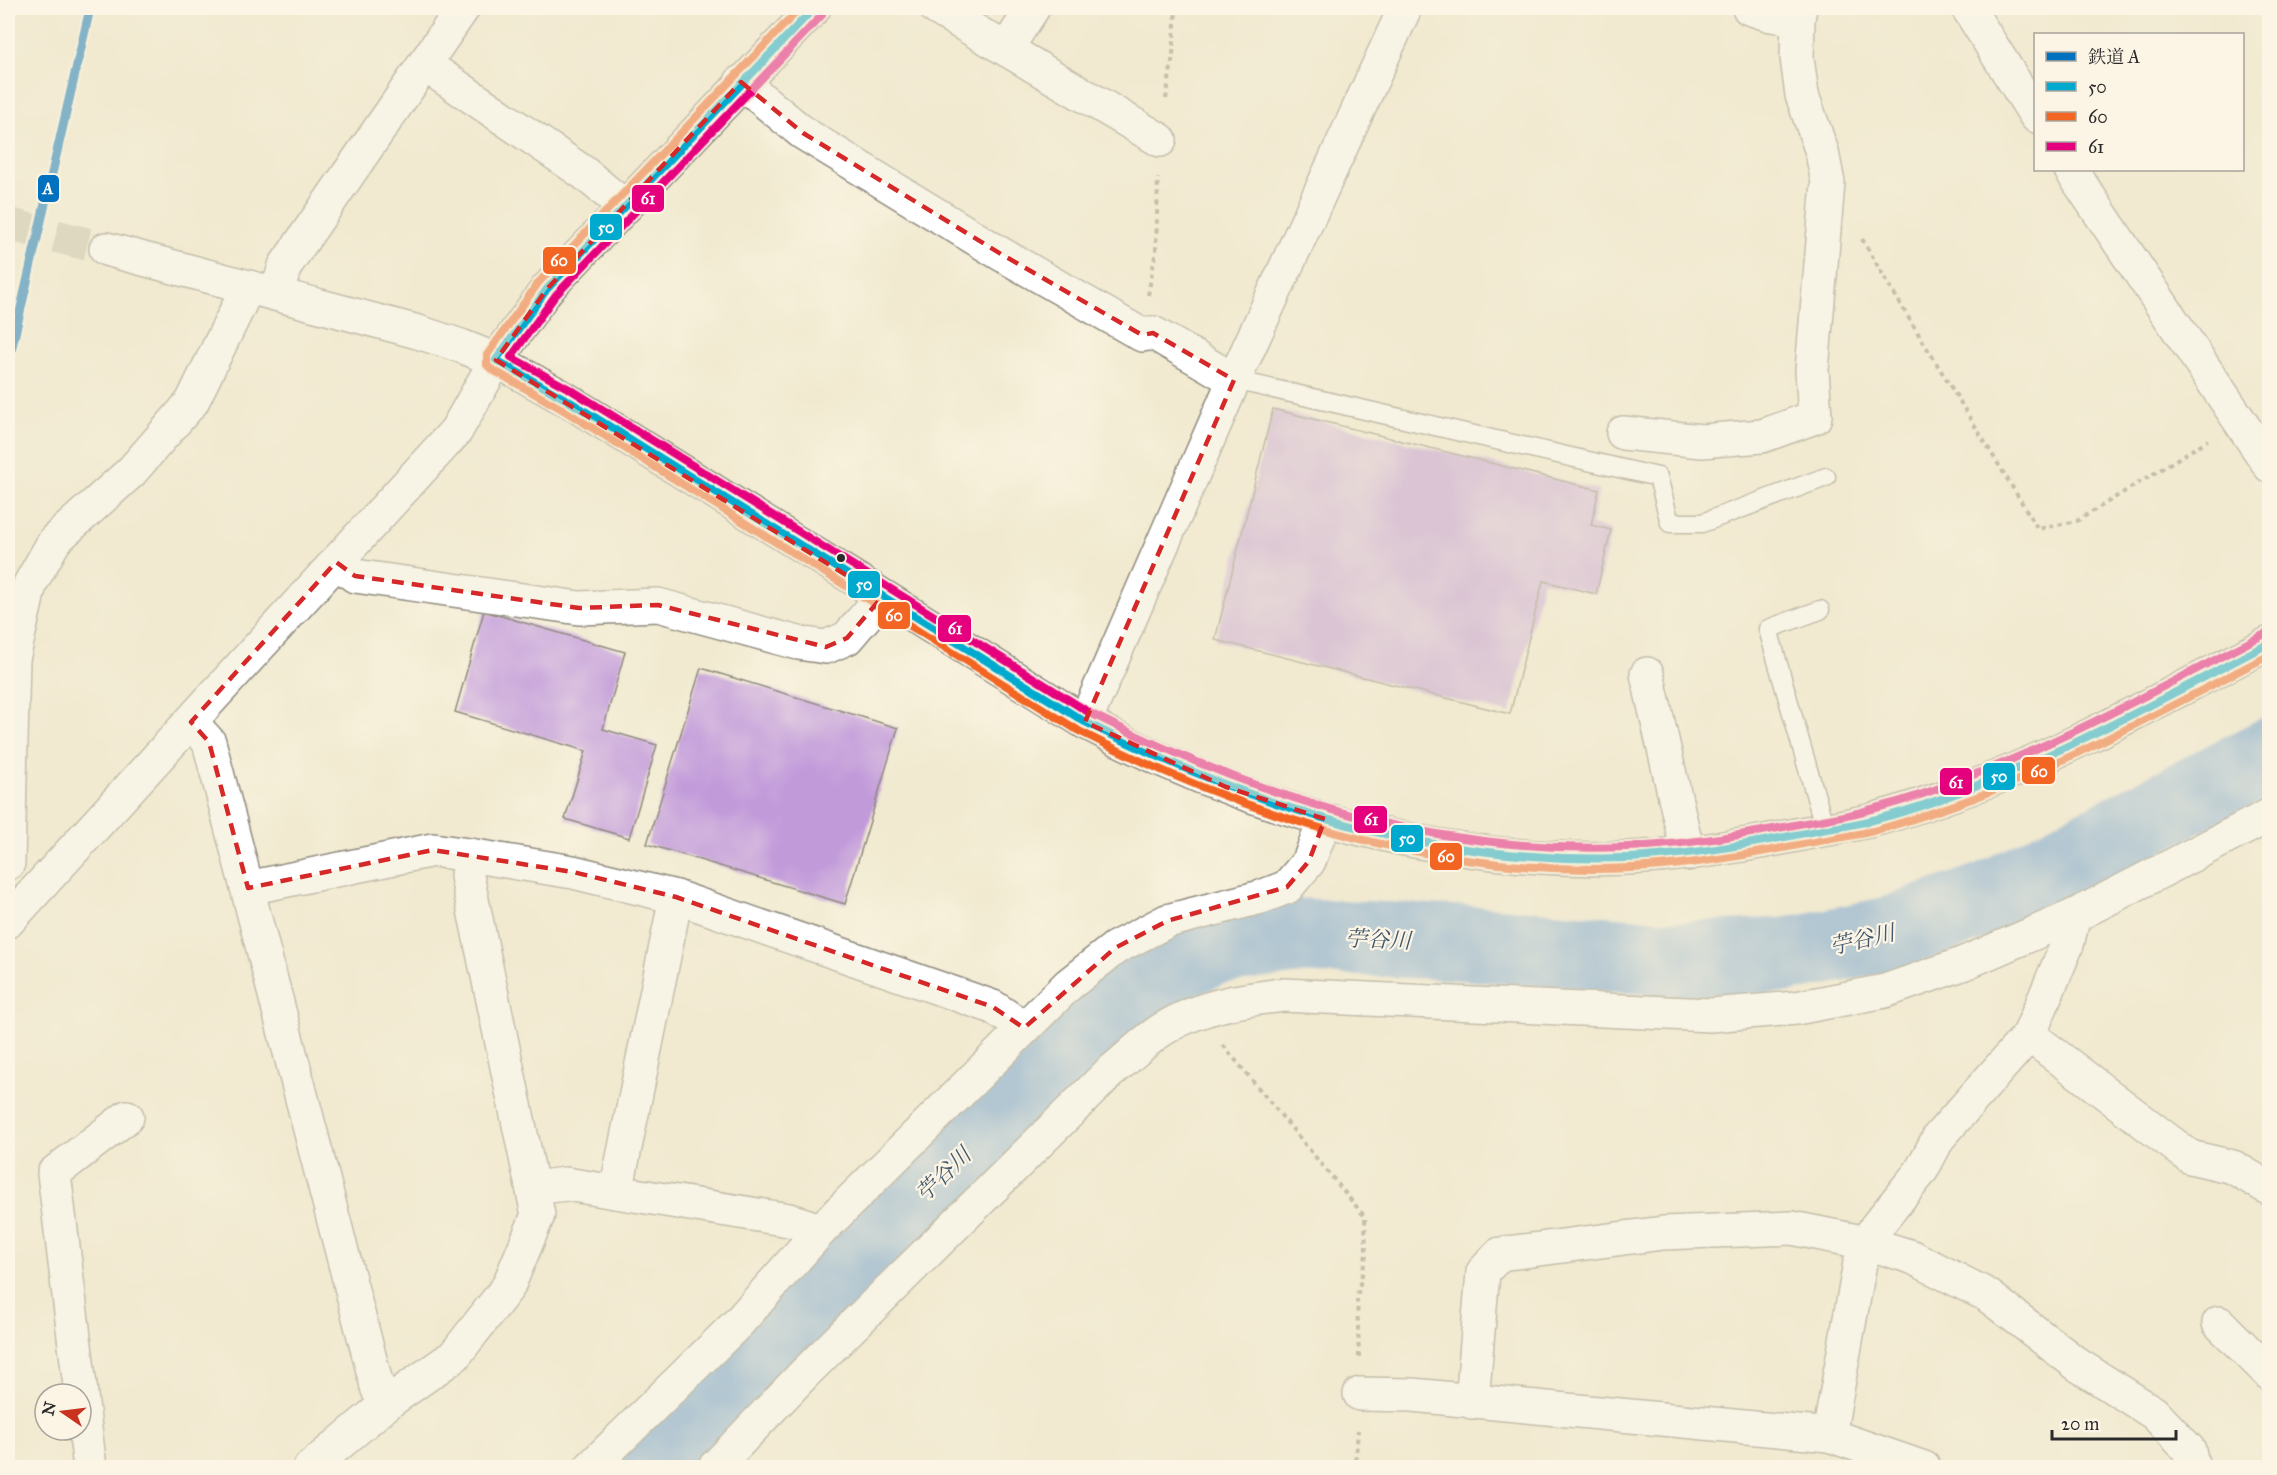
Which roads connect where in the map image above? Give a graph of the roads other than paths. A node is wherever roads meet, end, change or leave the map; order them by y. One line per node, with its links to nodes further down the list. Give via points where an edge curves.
1 (463, 8): 10 (street)
2 (814, 8): 11 (street)
3 (936, 8): 9 (street)
4 (1033, 8): 9 (street)
5 (1405, 8): 19 (street)
6 (1749, 8): 8 (street, via 1771,15)
7 (1968, 8): 12 (street)
8 (1799, 13): 20 (street, via 1797,58 1802,95 1822,152 1828,183 1812,370 1815,417 1762,436 1702,441)
9 (1006, 49): 13 (street)
10 (424, 64): 15 (street, via 584,173); 17 (street, via 285,267)
11 (741, 82): 15 (street); 19 (street, via 803,133 1001,254 1142,335 1153,333)
12 (2034, 113)
13 (1160, 140)
14 (2072, 171): 21 (street)
15 (624, 206): 18 (street, via 547,289)
16 (106, 249): 17 (street)
17 (262, 290): 18 (street, via 418,332); 35 (street, via 192,402 131,472 55,540 30,584 13,659)
18 (495, 360): 23 (street, via 456,431); 24 (street, via 567,400)
19 (1234, 380): 22 (lane, via 1658,477 1670,523 1702,522); 29 (street)
20 (1623, 433)
21 (2270, 466)
22 (1826, 477)
23 (336, 562): 24 (street, via 355,576 579,608 658,605 826,647 847,638); 28 (street)
24 (882, 597): 29 (street)
25 (1820, 610): 32 (lane, via 1768,629)
26 (2270, 644): 32 (street, via 2035,762 1869,821)
27 (1647, 674): 33 (street)
28 (191, 722): 36 (street, via 209,742); 38 (street)
29 (1085, 722): 31 (street, via 1183,770)
30 (2270, 815): 39 (street)
31 (1325, 819): 33 (street, via 1489,853 1624,858); 40 (street, via 1309,861 1287,887 1167,921 1115,948 1068,985)
32 (1825, 829): 33 (street)
33 (1689, 854)
34 (468, 855): 36 (street, via 433,850); 37 (street, via 573,872); 43 (street, via 467,876)
35 (8, 862)
36 (248, 888): 52 (street, via 378,1390)
37 (676, 897): 40 (street, via 993,1007); 45 (street)
38 (11, 908)
39 (2074, 915): 41 (street, via 2067,945); 59 (street, via 1962,964 1885,991 1796,1008 1710,1015 1283,995 1237,1000 1195,1012 1161,1030 1109,1073)
40 (1024, 1028): 46 (street)
41 (2029, 1035): 44 (street, via 2190,1158 2234,1167); 47 (street, via 1939,1137 1921,1171)
42 (127, 1117): 50 (street, via 54,1173)
43 (533, 1188): 45 (street, via 566,1184); 52 (street, via 538,1215 508,1287 454,1356)
44 (2270, 1189)
45 (616, 1192): 46 (street, via 789,1220)
46 (819, 1232): 58 (street, via 739,1322)
47 (1867, 1243): 53 (street, via 1792,1228 1663,1233 1500,1254 1483,1272); 54 (street); 61 (street, via 1912,1257 1987,1295 2079,1365 2154,1413 2189,1450)
48 (2219, 1323): 49 (street)
49 (2270, 1374)
50 (79, 1382)
51 (1360, 1394): 53 (street)
52 (390, 1401): 57 (street)
53 (1472, 1402): 54 (street)
54 (1829, 1435): 60 (street)
55 (87, 1442): 56 (street)
56 (90, 1467)
57 (310, 1467)
58 (590, 1467)
59 (714, 1467)
60 (1924, 1467)
61 (2193, 1467)

